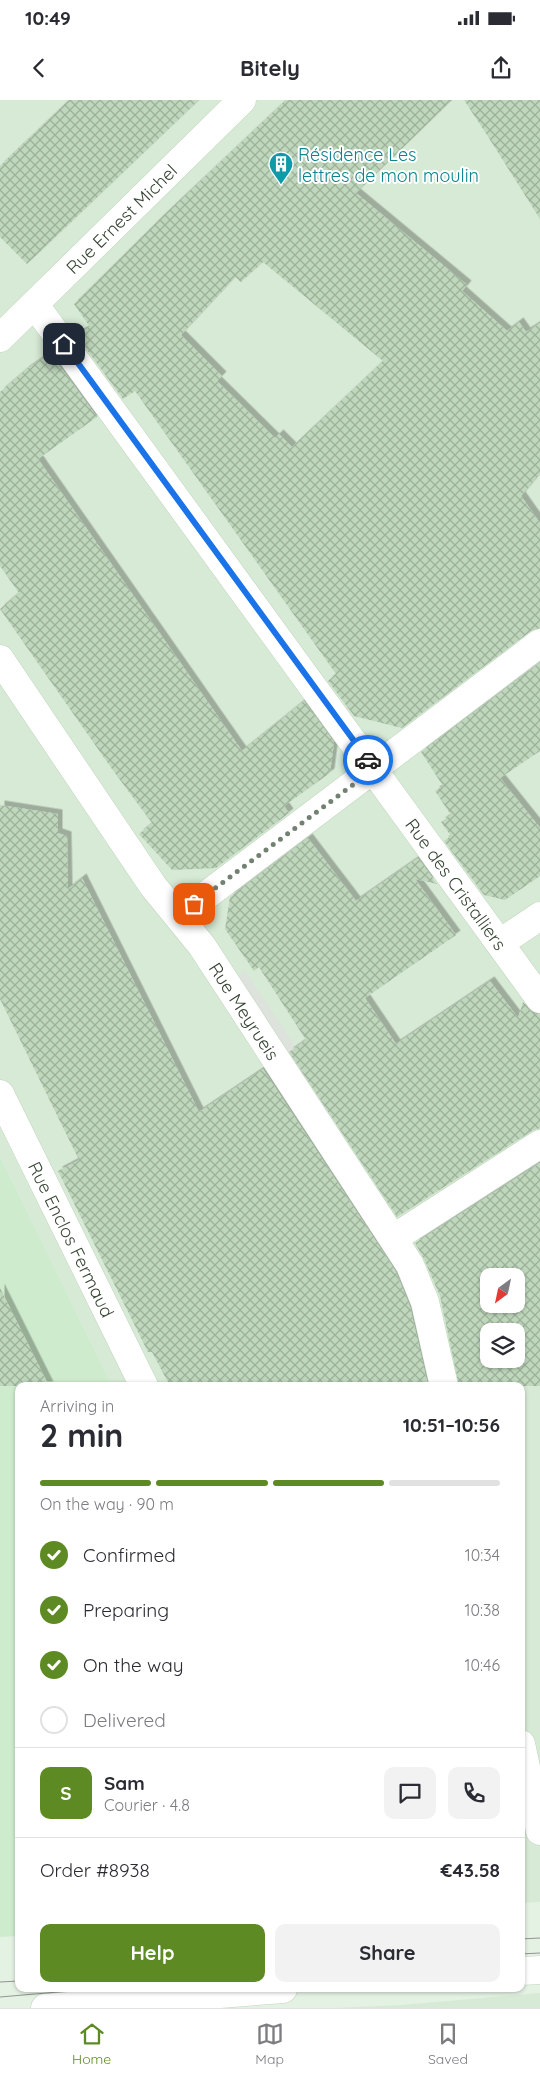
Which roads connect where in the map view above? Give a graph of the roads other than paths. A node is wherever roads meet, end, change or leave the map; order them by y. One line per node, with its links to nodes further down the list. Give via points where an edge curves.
1 (242, 100): 2 (street, Rue Ernest Michel)
2 (35, 305): 3 (street, Rue Ernest Michel); 6 (street, Rue des Cristalliers)
3 (0, 338)
4 (540, 643): 6 (street)
5 (0, 659): 7 (street, Rue Meyrueis, via 153,886)
6 (374, 769): 7 (street); 9 (street, Rue des Cristalliers)
7 (179, 916): 13 (street, Rue Meyrueis)
8 (540, 916): 9 (street)
9 (500, 943): 10 (street, Rue des Cristalliers)
10 (540, 998)
11 (0, 1094): 14 (street, Rue Enclos Fermaud)
12 (540, 1144): 13 (street)
13 (394, 1238): 15 (street, Rue Meyrueis, via 410,1265 425,1302)
14 (142, 1382)
15 (443, 1382)
16 (525, 1762): 17 (street)
17 (540, 1831)
18 (540, 1970): 19 (street)
19 (525, 1971)
20 (245, 1992): 21 (street)
21 (45, 2008)

